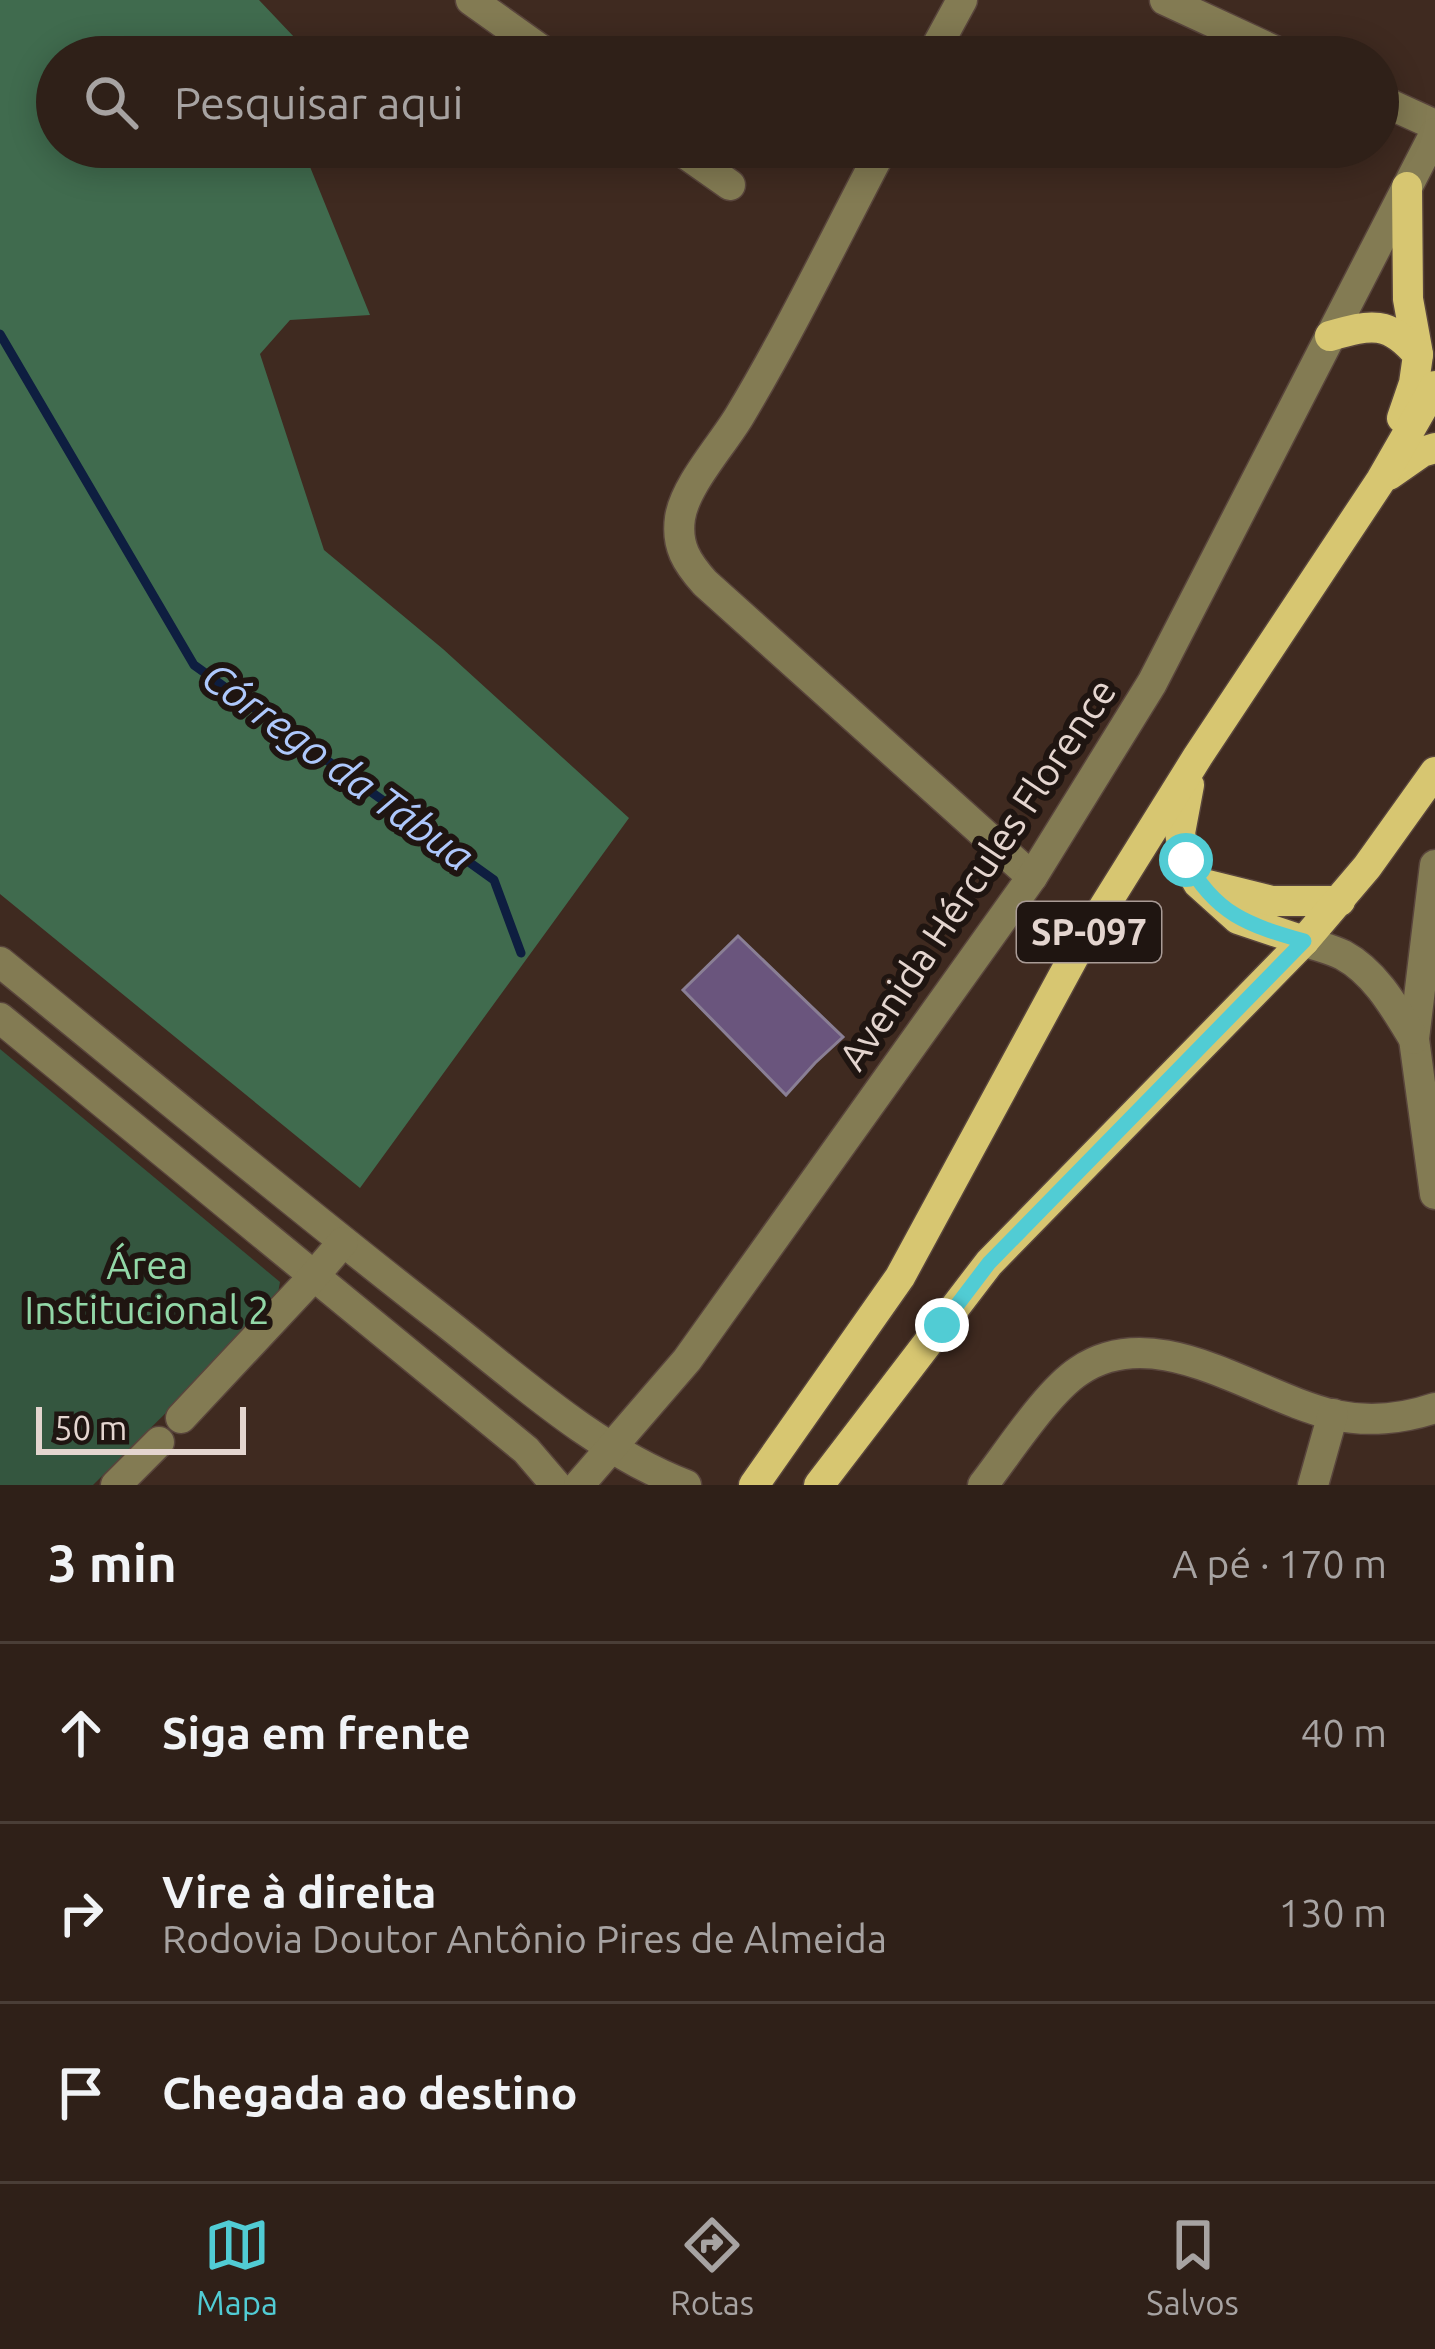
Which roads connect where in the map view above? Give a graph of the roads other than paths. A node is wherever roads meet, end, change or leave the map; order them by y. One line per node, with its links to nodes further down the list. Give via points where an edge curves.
1 (471, 0): 4 (street)
2 (962, 0): 5 (street)
3 (1165, 0): 6 (street)
4 (521, 36)
5 (943, 36)
6 (1243, 36)
7 (1399, 110): 8 (street)
8 (1435, 129): 12 (street, Avenida Hércules Florence)
9 (706, 168): 11 (street)
10 (872, 168): 21 (street, via 689,494 680,545 705,584)
11 (730, 185)
12 (1407, 187): 13 (street, Avenida Hércules Florence); 14 (main road, via 1408,299)
13 (1330, 336): 14 (main road, via 1365,326 1401,334); 21 (street, Avenida Hércules Florence, via 1152,682)
14 (1418, 355): 17 (main road)
15 (1435, 386): 17 (main road, SP-097)
16 (1435, 448): 17 (main road)
17 (1381, 480): 18 (main road, SP-097)
18 (1198, 756): 22 (main road, via 1180,833); 40 (main road, SP-097, via 1079,947 900,1277)
19 (1435, 772): 23 (main road)
20 (1435, 865): 27 (street)
21 (1032, 877): 35 (street, Avenida Hércules Florence, via 687,1360)
22 (1198, 883): 23 (main road, via 1272,902); 24 (main road, via 1238,919)
23 (1340, 901): 24 (main road)
24 (1304, 941): 27 (street, via 1368,974); 41 (main road, via 989,1263)
25 (0, 962): 29 (street)
26 (0, 1018): 30 (street)
27 (1414, 1039): 28 (street)
28 (1435, 1194)
29 (343, 1242): 30 (street); 35 (street)
30 (313, 1277): 33 (street); 37 (street, via 526,1450)
31 (1435, 1408): 32 (street, via 1401,1417)
32 (1333, 1414): 42 (street, via 1164,1354 1114,1355 1064,1383); 43 (street)
33 (182, 1418)
34 (159, 1442): 36 (street)
35 (611, 1447): 38 (street, Avenida Hércules Florence); 39 (street)
36 (116, 1485)
37 (556, 1485)
38 (579, 1485)
39 (686, 1485)
40 (754, 1485)
41 (819, 1485)
42 (983, 1485)
43 (1313, 1485)

